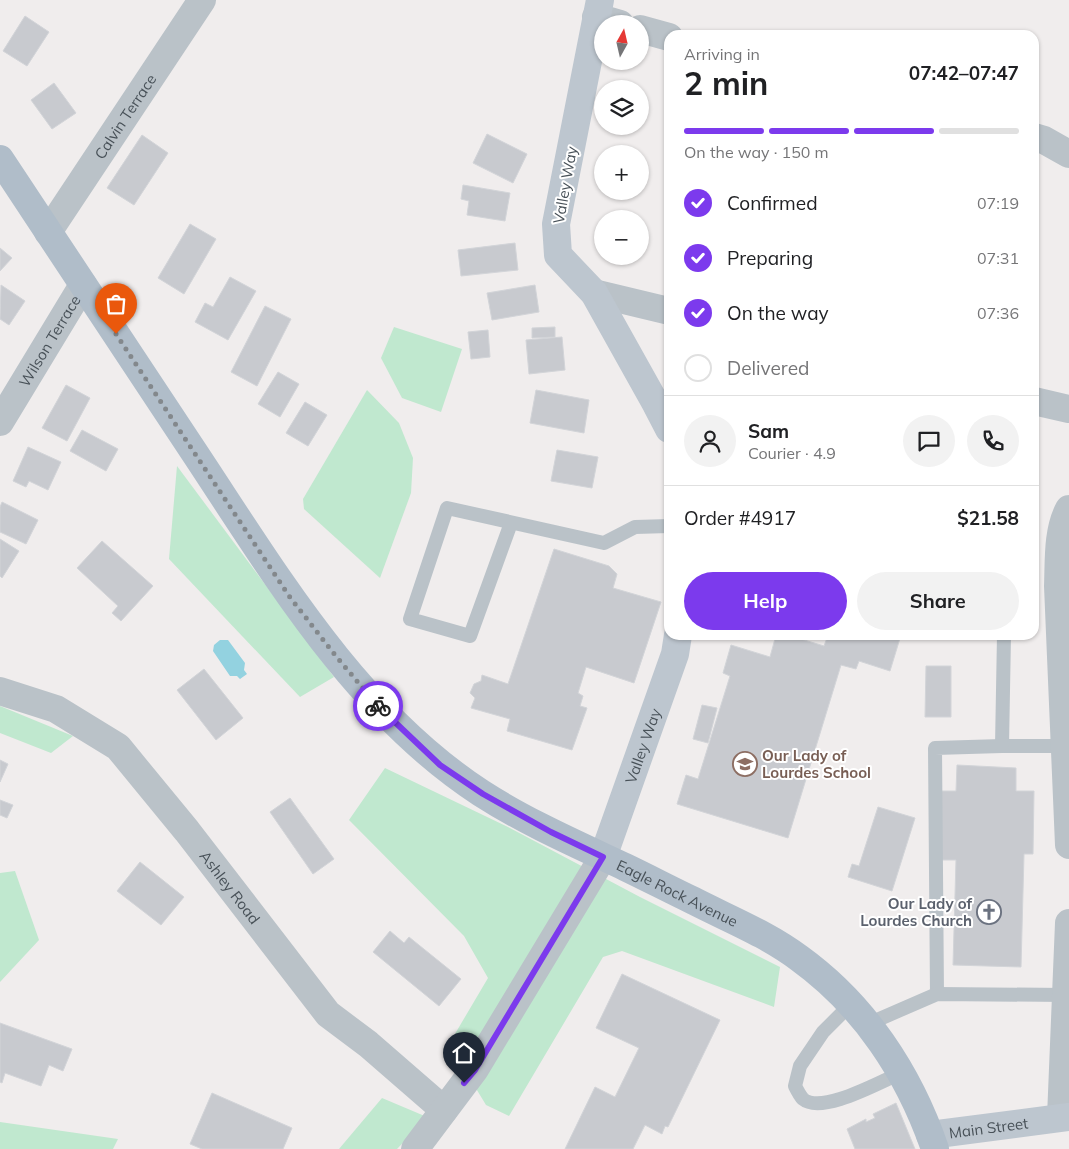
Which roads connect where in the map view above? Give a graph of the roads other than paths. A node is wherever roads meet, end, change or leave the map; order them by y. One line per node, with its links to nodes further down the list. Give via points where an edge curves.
1 (202, 0): 8 (street, Calvin Terrace)
2 (606, 14): 10 (street, Valley Way, via 556,224 558,255)
3 (649, 31): 4 (street)
4 (664, 36)
5 (1039, 138): 6 (street)
6 (1069, 154)
7 (3, 170): 8 (main road, Eagle Rock Avenue)
8 (48, 232): 9 (main road, Eagle Rock Avenue)
9 (83, 285): 15 (street, Wilson Terrace); 27 (main road, Eagle Rock Avenue, via 289,596 373,701 440,765 483,794)
10 (594, 293): 11 (street); 14 (street, Valley Way)
11 (664, 310)
12 (1039, 401): 13 (street)
13 (1069, 409)
14 (664, 419)
15 (0, 422)
16 (1069, 510): 22 (street, via 1063,526 1058,586)
17 (512, 523): 17 (lane, via 447,508 410,619 470,636); 18 (lane, via 604,543 635,527)
18 (664, 526)
19 (677, 640): 27 (street, Valley Way)
20 (1004, 640): 23 (lane)
21 (0, 691): 33 (street, Ashley Road, via 56,709 118,747 328,1014)
22 (1066, 711): 24 (street)
23 (1002, 746): 24 (lane); 29 (lane, via 935,748)
24 (1065, 746): 25 (street)
25 (1069, 835): 26 (street)
26 (1069, 845)
27 (603, 857): 31 (main road, Eagle Rock Avenue, via 751,928 798,957 837,990); 33 (street, via 475,1070)
28 (1069, 938): 30 (street)
29 (937, 994): 30 (lane); 31 (lane)
30 (1066, 995): 34 (street)
31 (859, 1014): 32 (main road, Eagle Rock Avenue); 32 (lane, via 823,1032 811,1049 800,1066 795,1086 804,1099 817,1104 835,1102)
32 (902, 1072): 35 (main road, Eagle Rock Avenue)
33 (444, 1110): 36 (street)
34 (1065, 1117): 35 (street, Main Street)
35 (933, 1142)
36 (415, 1149)

